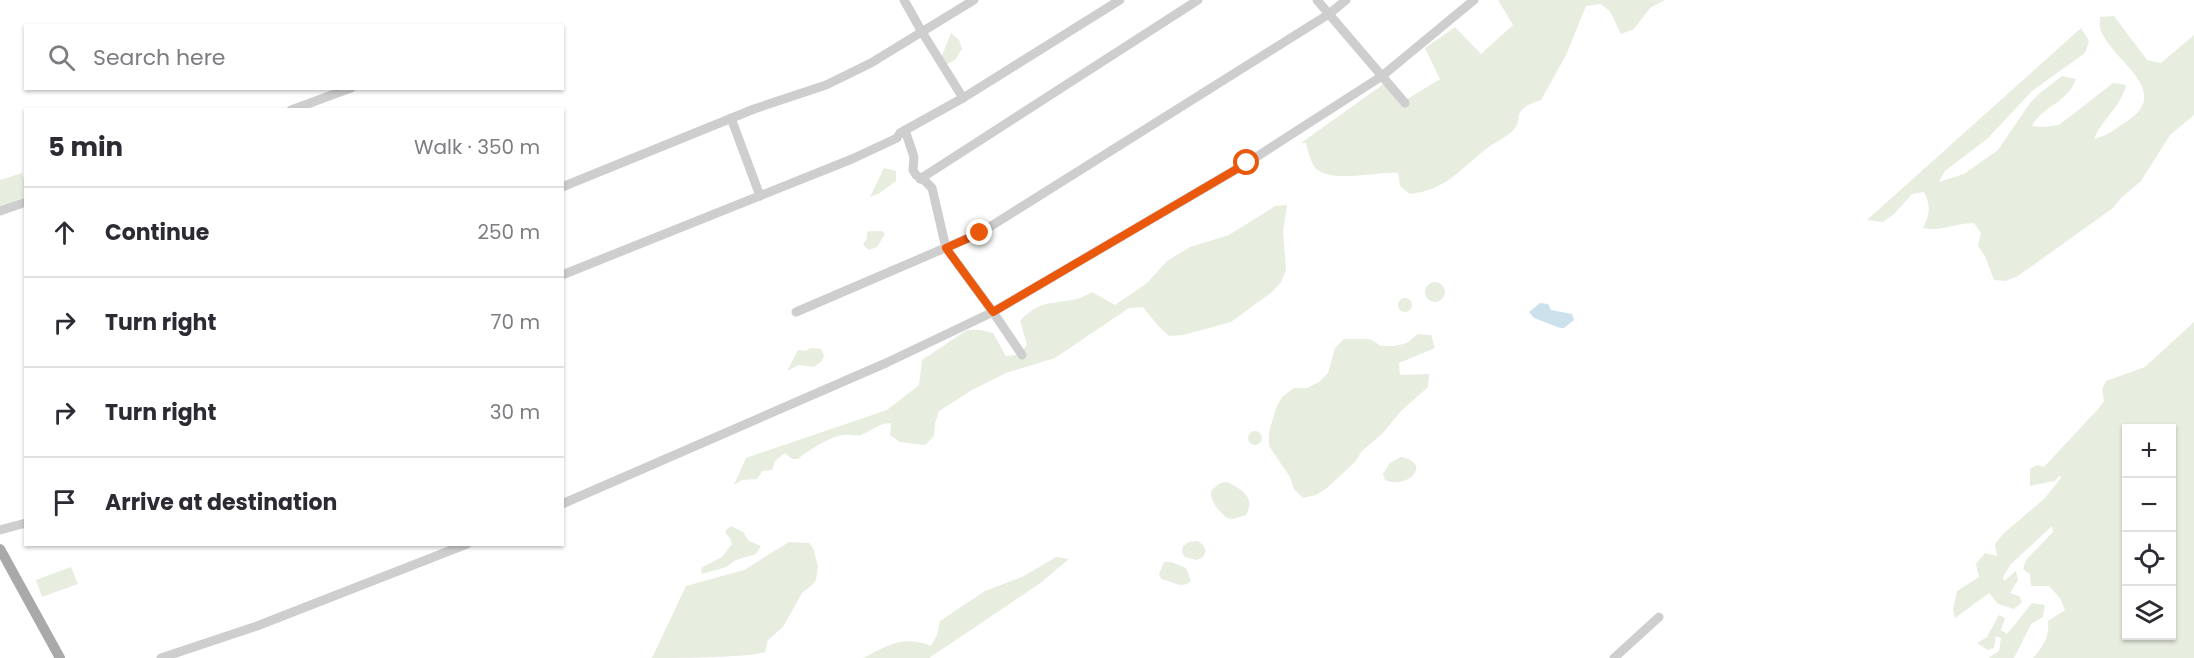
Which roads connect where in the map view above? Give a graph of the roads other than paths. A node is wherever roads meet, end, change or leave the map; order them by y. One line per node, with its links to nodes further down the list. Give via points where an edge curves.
1 (904, 0): 9 (street)
2 (975, 0): 9 (street)
3 (1120, 0): 12 (street)
4 (1317, 0): 8 (street)
5 (1346, 0): 8 (street)
6 (1474, 0): 10 (street)
7 (1194, 1): 17 (street)
8 (1329, 14): 10 (street); 22 (street, via 990,227)
9 (922, 32): 12 (street); 15 (street, via 826,85)
10 (1382, 76): 13 (street); 26 (street, via 1247,163)
11 (346, 90): 14 (street)
12 (963, 98): 16 (street)
13 (1405, 103)
14 (296, 108)
15 (731, 118): 18 (street); 19 (street)
16 (902, 131): 17 (street, via 914,157 913,170); 19 (street, via 897,138 852,159)
17 (920, 179): 22 (street, via 932,188)
18 (564, 186)
19 (760, 193): 23 (street); 24 (street)
20 (24, 203): 21 (street)
21 (0, 211)
22 (946, 248): 25 (street); 26 (street)
23 (564, 268)
24 (564, 274)
25 (796, 312)
26 (993, 312): 27 (street); 28 (street, via 877,368)
27 (1022, 355)
28 (564, 503)
29 (24, 524): 30 (street)
30 (0, 530)
31 (462, 546): 35 (street, via 257,626)
32 (0, 549): 34 (main road)
33 (1659, 616): 36 (street)
34 (60, 658)
35 (161, 658)
36 (1614, 658)

